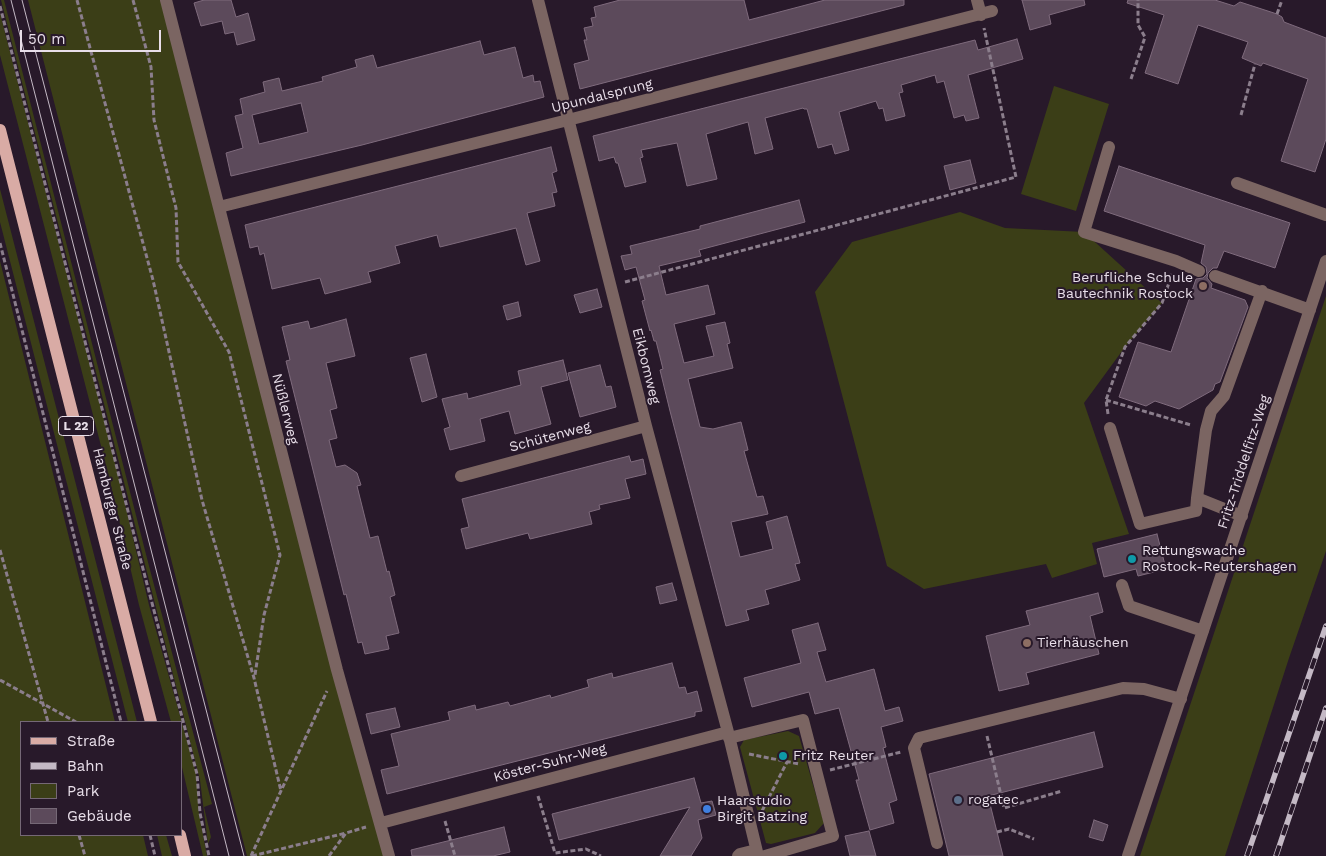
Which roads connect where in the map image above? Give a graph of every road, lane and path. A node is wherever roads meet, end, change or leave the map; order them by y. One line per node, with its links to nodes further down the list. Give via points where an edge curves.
1 (77, 0): 39 (path, via 153,280 202,500)
2 (133, 0): 39 (path, via 151,67 154,120 176,208 178,262 229,352 280,555 264,615)
3 (166, 0): 18 (street, Nüßlerweg)
4 (538, 0): 14 (street, Eikbomweg)
5 (977, 0): 9 (street)
6 (1138, 0): 12 (path, via 1138,25 1145,36)
7 (1282, 0): 10 (path)
8 (0, 6): 70 (path, via 197,774 200,813)
9 (986, 13): 14 (street, Upundalsprung); 25 (path, via 1016,177)
10 (1277, 14)
11 (1255, 64): 13 (path)
12 (1131, 79)
13 (1241, 115)
14 (568, 120): 18 (street, Upundalsprung); 25 (street, Eikbomweg)
15 (0, 130): 46 (main road, Hamburger Straße / L 22)
16 (1109, 147): 21 (street, via 1084,232)
17 (1237, 183): 19 (street)
18 (219, 207): 38 (street, Nüßlerweg)
19 (1326, 216)
20 (0, 242): 45 (path)
21 (1176, 261): 23 (street); 28 (path, via 1162,303 1125,347)
22 (1326, 261): 27 (street, Fritz-Triddelfitz-Weg)
23 (1199, 271)
24 (1215, 276): 26 (street)
25 (610, 286): 29 (street, Eikbomweg)
26 (1262, 292): 27 (street); 31 (street, via 1224,396 1211,411)
27 (1310, 310): 34 (street, Fritz-Triddelfitz-Weg)
28 (1106, 400): 30 (path); 31 (path)
29 (646, 426): 32 (street, Schütenweg); 48 (street, Eikbomweg)
30 (1110, 428): 33 (street, via 1140,524 1196,511)
31 (1206, 430): 33 (street)
32 (461, 476)
33 (1197, 498): 34 (street)
34 (1242, 516): 37 (street, Fritz-Triddelfitz-Weg)
35 (0, 550): 42 (path)
36 (1122, 585): 37 (street, via 1129,606)
37 (1203, 631): 41 (street, Fritz-Triddelfitz-Weg)
38 (336, 670): 54 (path); 58 (street, Nüßlerweg)
39 (254, 678): 54 (path)
40 (0, 680): 42 (path)
41 (1180, 700): 47 (street, via 1144,689 1123,688); 77 (street, Fritz-Triddelfitz-Weg)
42 (43, 704): 43 (path); 44 (path)
43 (48, 721)
44 (74, 721)
45 (121, 721)
46 (151, 721)
47 (984, 722): 49 (street); 55 (path, via 1004,808)
48 (728, 735): 50 (street, Eikbomweg); 52 (street, via 803,720); 53 (street, Köster-Suhr-Weg)
49 (916, 743): 52 (path); 65 (street)
50 (734, 757): 51 (path, via 751,753); 57 (street, Eikbomweg)
51 (787, 762): 52 (path); 57 (path, via 760,815)
52 (815, 768): 66 (street, via 833,836)
53 (534, 784): 56 (street, Köster-Suhr-Weg); 75 (path, via 555,853 586,849)
54 (281, 791): 71 (path)
55 (1062, 791)
56 (441, 806): 58 (street, Köster-Suhr-Weg); 74 (path)
57 (749, 819): 66 (street, Eikbomweg)
58 (381, 823): 60 (path); 73 (street, Nüßlerweg)
59 (997, 832): 64 (path, via 1009,829)
60 (346, 833): 71 (path); 72 (path)
61 (79, 836): 67 (path)
62 (150, 836): 68 (path)
63 (180, 836): 69 (main road)
64 (1034, 839)
65 (937, 843)
66 (760, 854): 76 (street)
67 (85, 856)
68 (156, 856)
69 (185, 856)
70 (209, 856)
71 (251, 856)
72 (329, 856)
73 (389, 856)
74 (455, 856)
75 (600, 856)
76 (738, 856)
77 (1128, 856)

